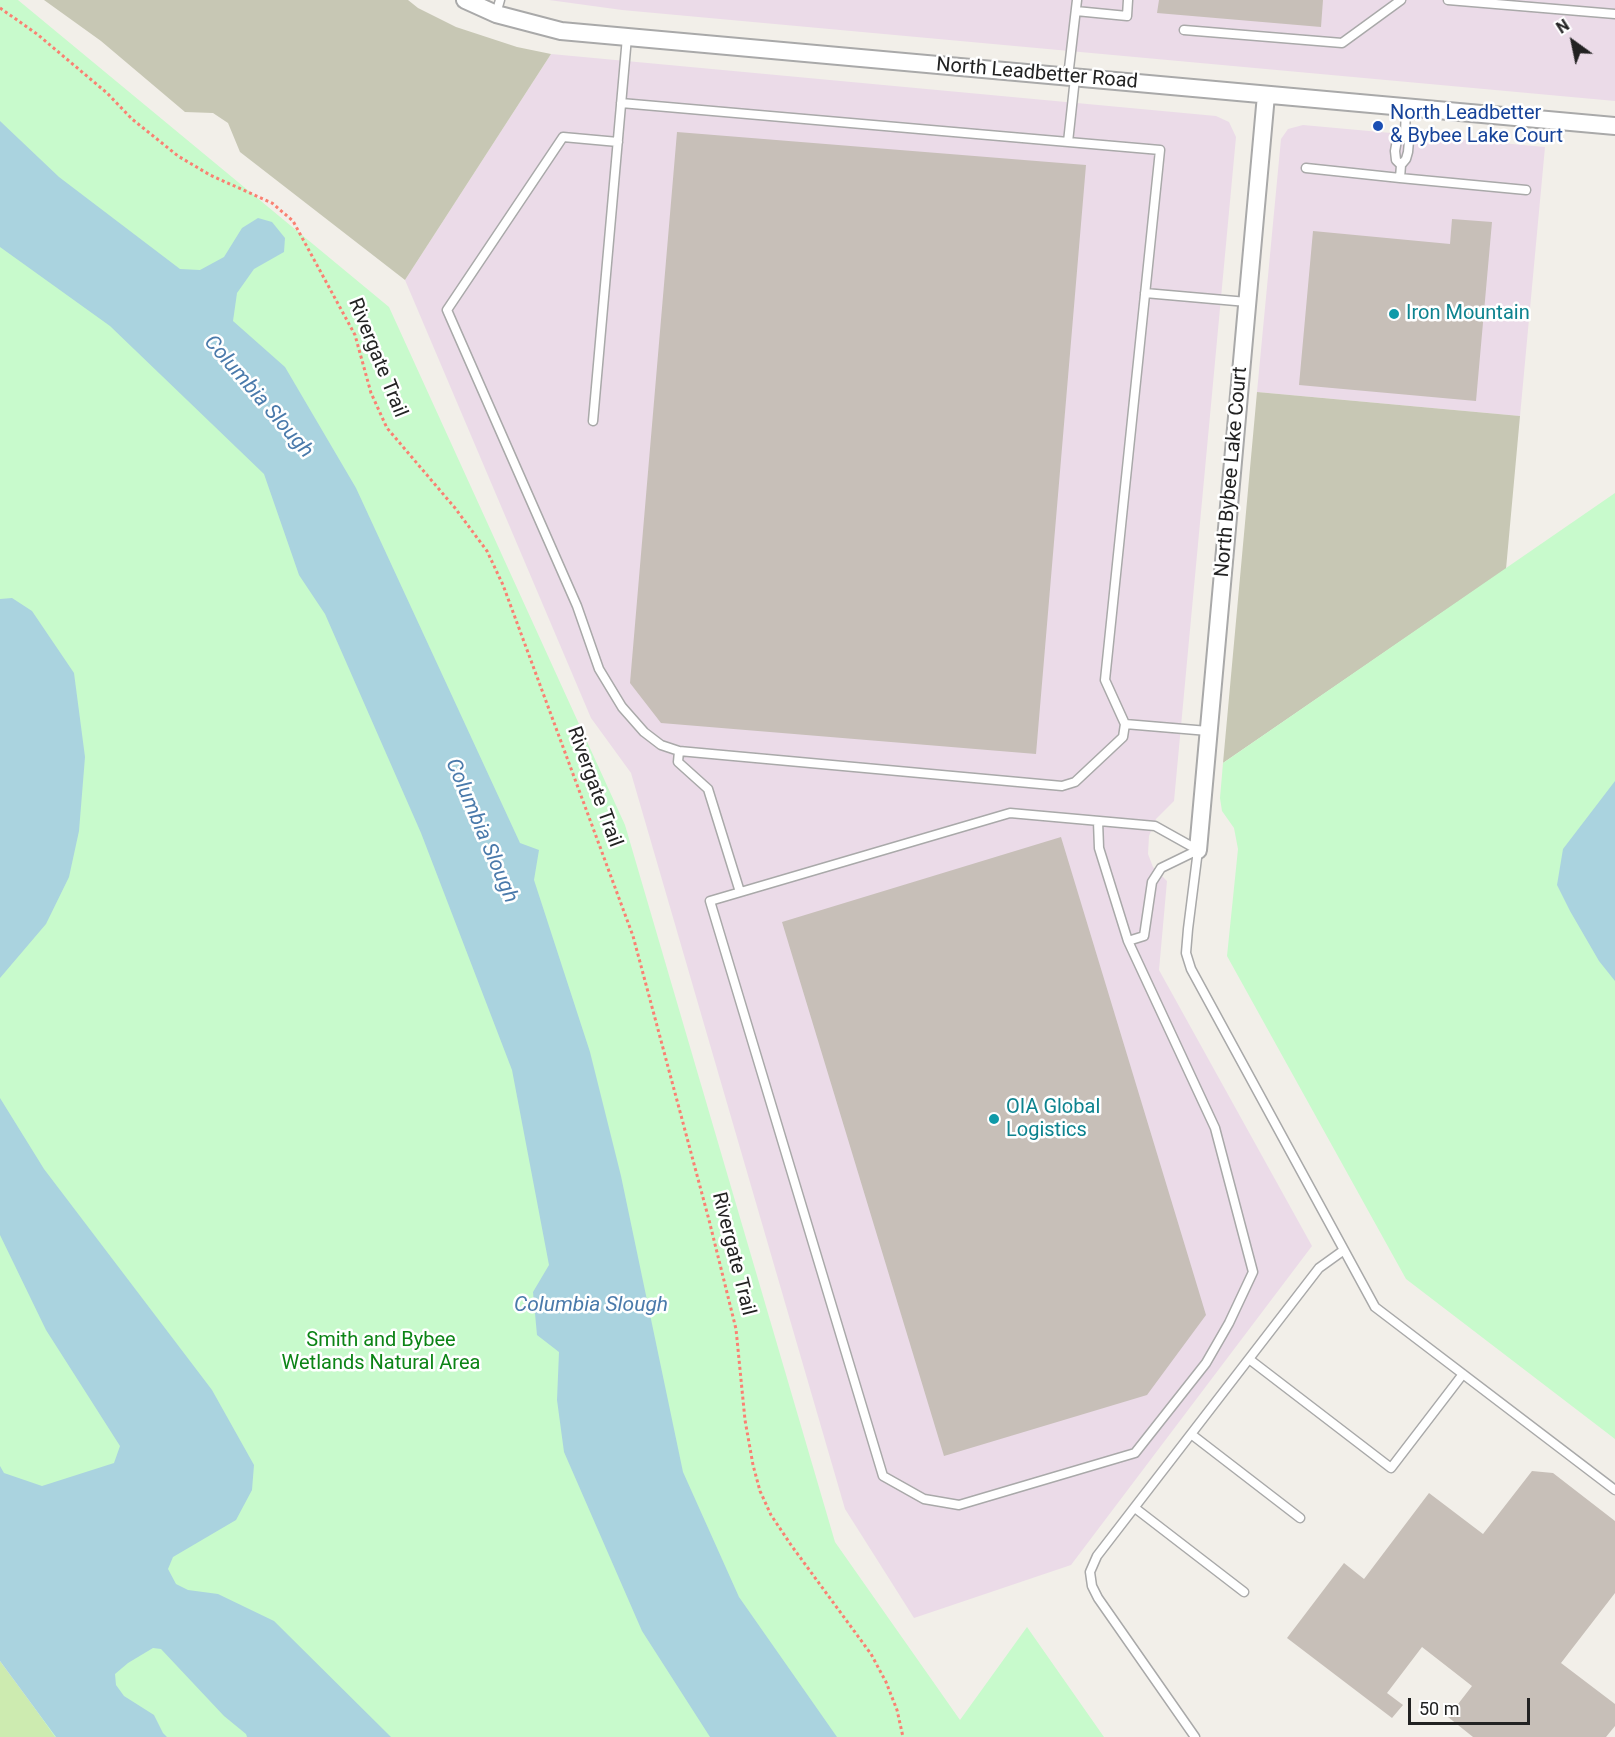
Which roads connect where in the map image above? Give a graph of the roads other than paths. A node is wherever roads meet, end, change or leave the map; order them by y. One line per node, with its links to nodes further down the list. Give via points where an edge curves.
1 (465, 0): 6 (street, North Leadbetter Road)
2 (1077, 0): 7 (lane)
3 (1128, 0): 7 (lane, via 1126,16)
4 (1401, 0): 9 (lane, via 1342,43)
5 (1448, 0): 8 (lane)
6 (498, 7): 10 (street, North Leadbetter Road, via 561,31)
7 (1076, 11): 11 (lane)
8 (1615, 14)
9 (1184, 30)
10 (627, 37): 11 (street, North Leadbetter Road); 13 (lane)
11 (1072, 78): 12 (street, North Leadbetter Road); 18 (lane)
12 (1266, 95): 14 (street, North Leadbetter Road); 24 (street, North Bybee Lake Court)
13 (621, 103): 17 (lane); 18 (lane)
14 (1406, 108): 15 (street, North Leadbetter Road); 16 (lane)
15 (1615, 126)
16 (1405, 134): 19 (lane, via 1408,152); 19 (lane, via 1397,140 1395,151)
17 (618, 142): 25 (lane); 28 (lane, via 563,137 447,310 577,606 599,669 622,707 644,732 661,746)
18 (1068, 142): 23 (lane, via 1160,150)
19 (1401, 165): 21 (lane)
20 (1306, 168): 21 (lane)
21 (1400, 178): 22 (lane)
22 (1526, 190)
23 (1145, 293): 24 (lane); 26 (lane, via 1105,680)
24 (1247, 302): 27 (street, North Bybee Lake Court)
25 (593, 421)
26 (1125, 724): 27 (lane); 28 (lane, via 1123,737 1107,753 1075,782 1062,786)
27 (1208, 731): 30 (street, North Bybee Lake Court)
28 (679, 751): 31 (lane, via 678,762 708,789)
29 (1098, 821): 30 (lane, via 1155,826); 31 (lane, via 1010,813); 32 (lane, via 1099,848)
30 (1198, 850): 32 (lane, via 1161,868 1152,882 1144,936); 33 (lane, via 1186,952 1191,969)
31 (740, 892): 32 (lane, via 710,901 883,1476 924,1499 959,1504 1135,1453 1206,1363 1253,1272 1215,1128)
32 (1128, 941)
33 (1344, 1250): 34 (lane, via 1319,1268); 35 (lane, via 1375,1307)
34 (1249, 1359): 35 (lane, via 1391,1468); 36 (lane)
35 (1463, 1374): 37 (lane)
36 (1191, 1434): 38 (lane); 39 (lane)
37 (1615, 1490)
38 (1135, 1508): 40 (lane); 41 (lane, via 1097,1556 1090,1572 1092,1586)
39 (1300, 1518)
40 (1244, 1592)
41 (1195, 1737)

